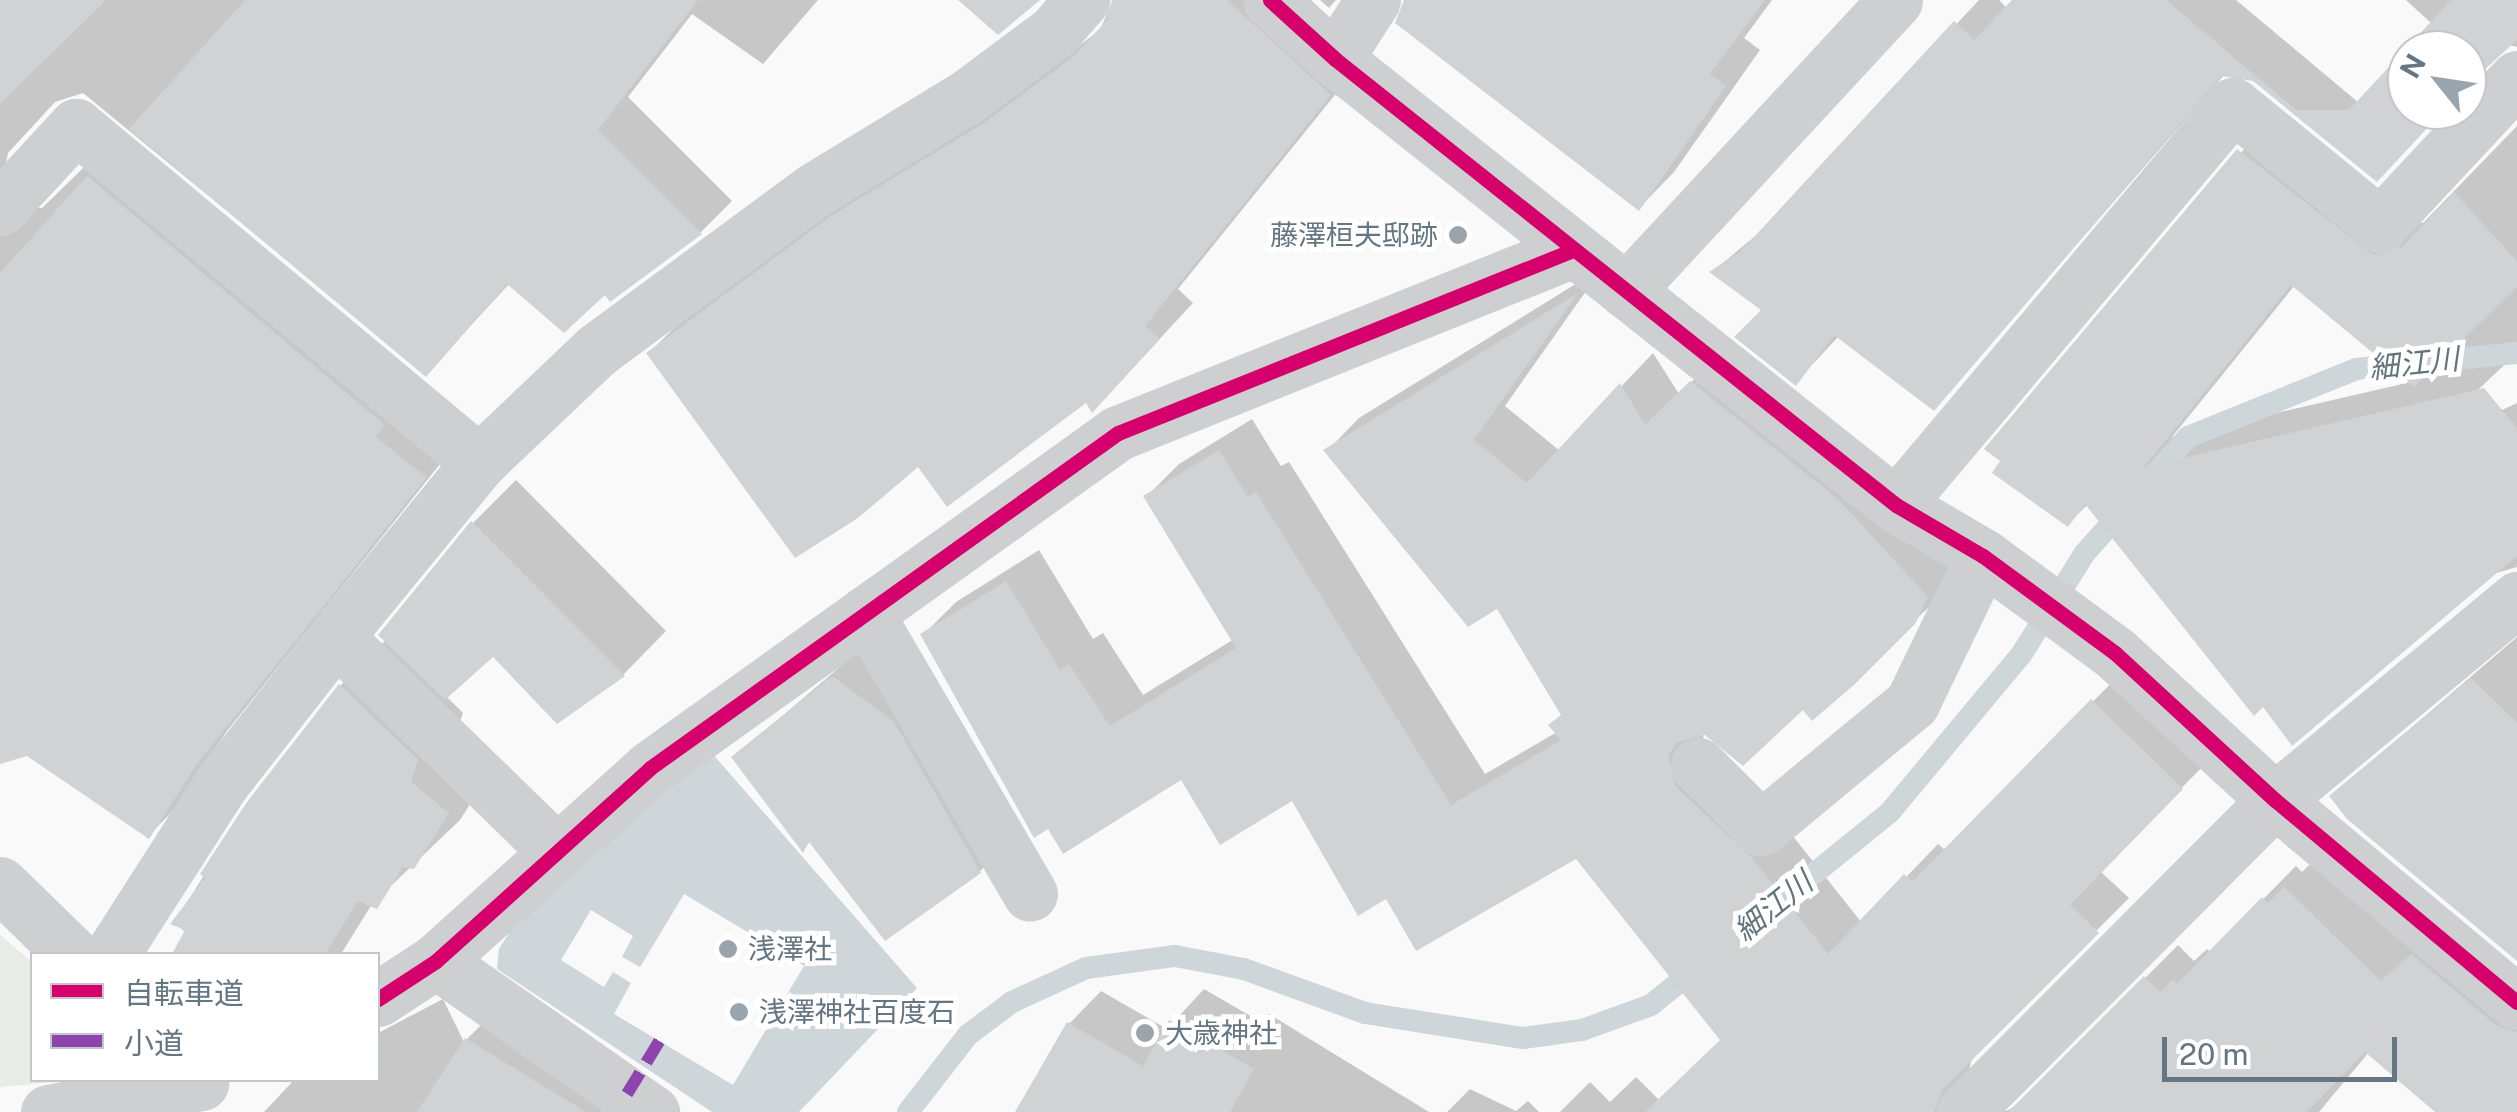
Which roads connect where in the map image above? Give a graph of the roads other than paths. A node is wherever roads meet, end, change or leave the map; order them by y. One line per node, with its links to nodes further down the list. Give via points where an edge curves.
1 (1082, 0): 10 (street, via 1054,32 968,96 814,190 597,350)
2 (1270, 0): 5 (street)
3 (1373, 0): 5 (street)
4 (1894, 0): 9 (street)
5 (1335, 59): 8 (street)
6 (2517, 78): 11 (street, via 2380,225 2233,105)
7 (0, 208): 10 (street, via 76,126)
8 (1574, 250): 9 (street); 14 (street, via 1118,433)
9 (1626, 291): 11 (street)
10 (480, 462): 15 (street)
11 (1896, 504): 12 (street)
12 (1983, 556): 16 (street, via 1912,704 1761,828); 17 (street, via 2115,653)
13 (2517, 600): 17 (street)
14 (866, 612): 18 (street, via 650,768); 20 (street)
15 (336, 637): 18 (street); 22 (street, via 221,784)
16 (1698, 765)
17 (2275, 800): 25 (street); 31 (street)
18 (557, 852): 23 (street)
19 (0, 884): 21 (street)
20 (1030, 894)
21 (70, 952)
22 (113, 952)
23 (436, 961): 24 (street); 30 (street)
24 (380, 998)
25 (2517, 1002)
26 (198, 1088): 29 (street)
27 (23, 1112): 28 (street)
28 (39, 1112)
29 (48, 1112)
30 (652, 1112)
31 (1964, 1112)

